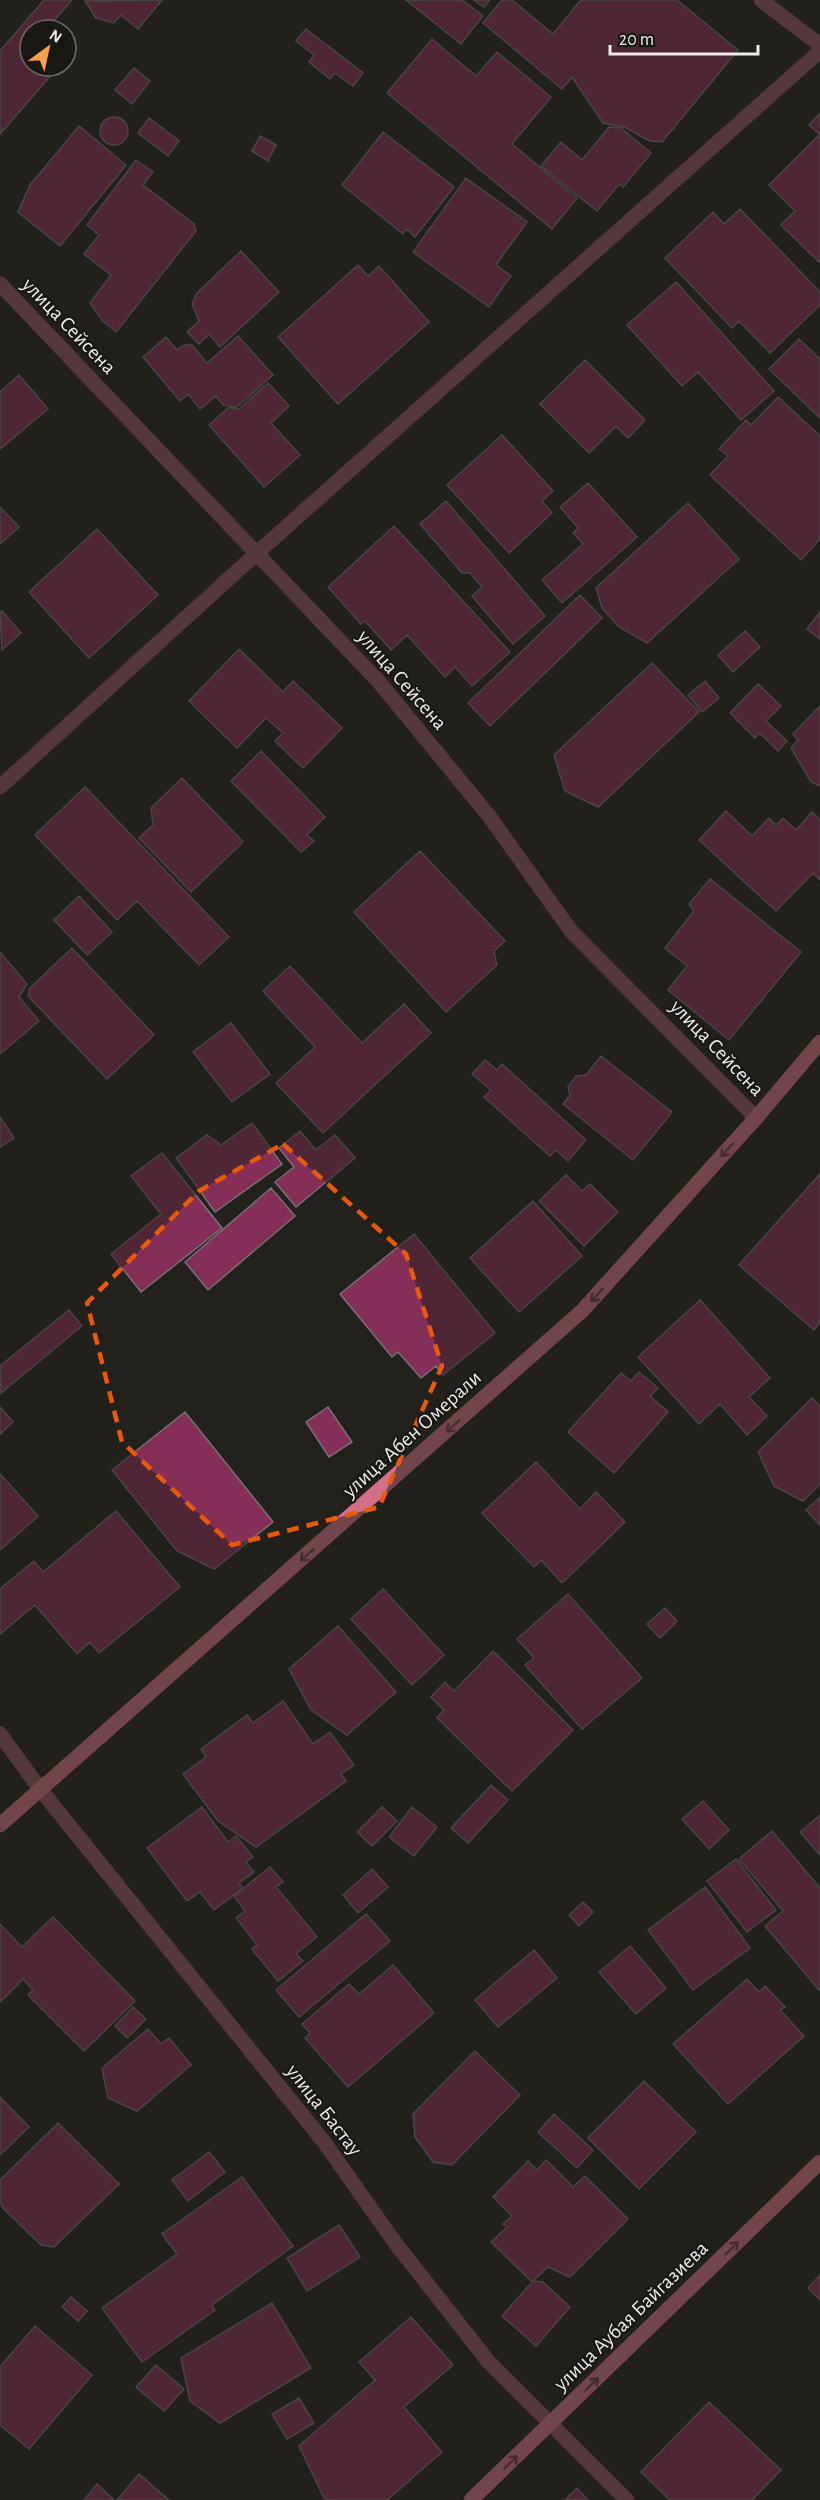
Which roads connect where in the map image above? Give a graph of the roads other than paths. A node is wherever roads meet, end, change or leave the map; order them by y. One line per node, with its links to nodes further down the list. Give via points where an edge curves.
1 (761, 0): 2 (street)
2 (820, 45)
3 (820, 51): 5 (street)
4 (0, 284): 5 (street, улица Сейсена)
5 (257, 553): 6 (street); 8 (street, улица Сейсена, via 386,691 489,816 571,931)
6 (0, 787)
7 (820, 1042): 8 (main road, улица Абен Омерали)
8 (756, 1118): 10 (main road, улица Абен Омерали, one-way to 10, via 582,1311)
9 (0, 1734): 10 (street, улица Бастау)
10 (40, 1789): 11 (main road, улица Абен Омерали); 13 (street, улица Бастау, via 324,2142 396,2244 488,2361)
11 (0, 1825)
12 (820, 2162): 13 (main road, улица Аубая Байгазиева, one-way to 12)
13 (550, 2425): 14 (main road, улица Аубая Байгазиева, one-way to 13); 15 (street, улица Бастау)
14 (471, 2500)
15 (627, 2500)

